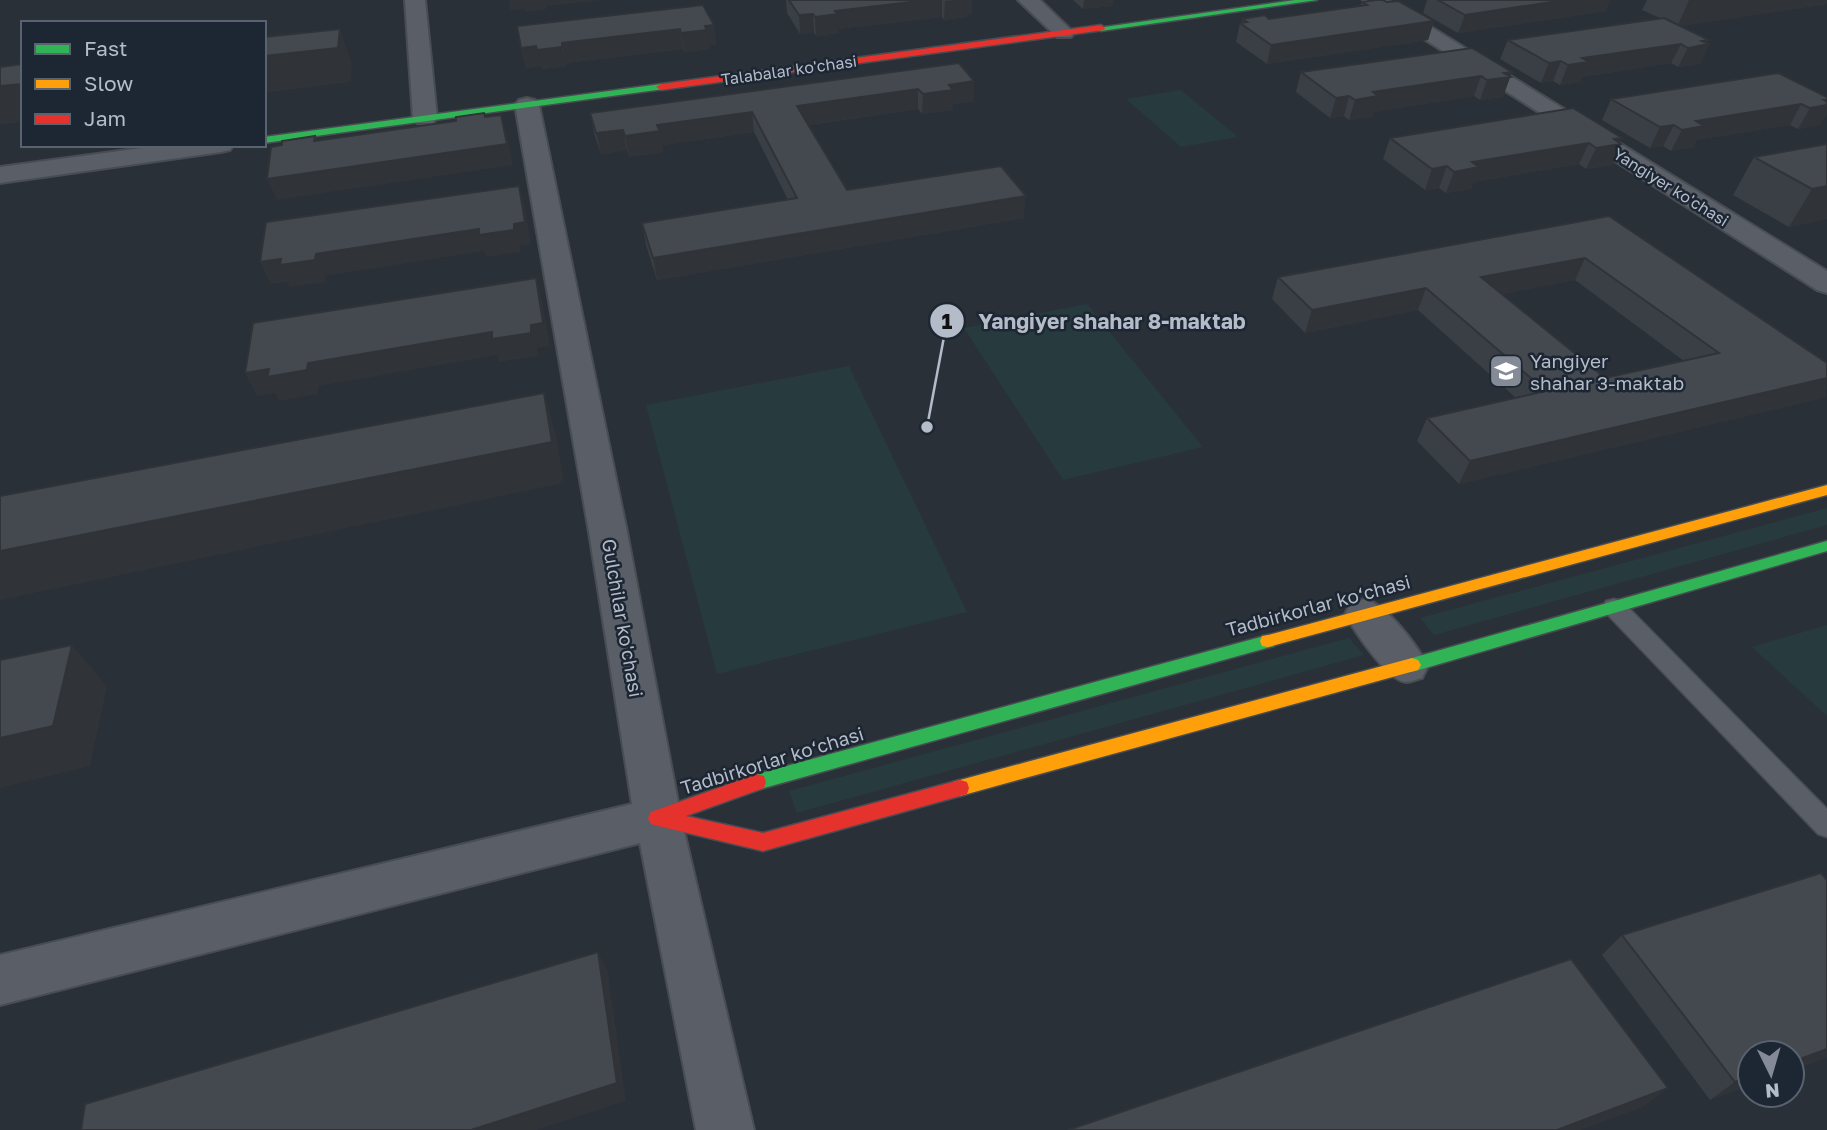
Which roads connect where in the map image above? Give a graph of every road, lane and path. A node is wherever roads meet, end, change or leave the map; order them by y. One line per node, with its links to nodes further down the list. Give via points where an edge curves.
1 (415, 0): 7 (street)
2 (1028, 0): 5 (street)
3 (1313, 0): 5 (street, Talabalar ko'chasi)
4 (1373, 0): 11 (street, Yangiyer ko'chasi)
5 (1064, 33): 6 (street, Talabalar ko'chasi)
6 (527, 105): 7 (street, Talabalar ko'chasi); 17 (street, Gulchilar ko'chasi)
7 (425, 118): 8 (street, Talabalar ko'chasi)
8 (266, 139)
9 (206, 147): 10 (street)
10 (0, 174)
11 (1827, 284)
12 (1827, 490): 15 (street, Tadbirkorlar ko‘chasi)
13 (1827, 546): 14 (street, Tadbirkorlar ko‘chasi)
14 (1615, 607): 16 (street, Tadbirkorlar ko‘chasi); 18 (lane)
15 (1365, 614): 16 (street); 17 (street, Tadbirkorlar ko‘chasi, via 756,782)
16 (1407, 666): 17 (street, Tadbirkorlar ko‘chasi, via 764,842)
17 (657, 818): 19 (street); 20 (street, Gulchilar ko'chasi)
18 (1827, 826)
19 (0, 980)
20 (725, 1130)

